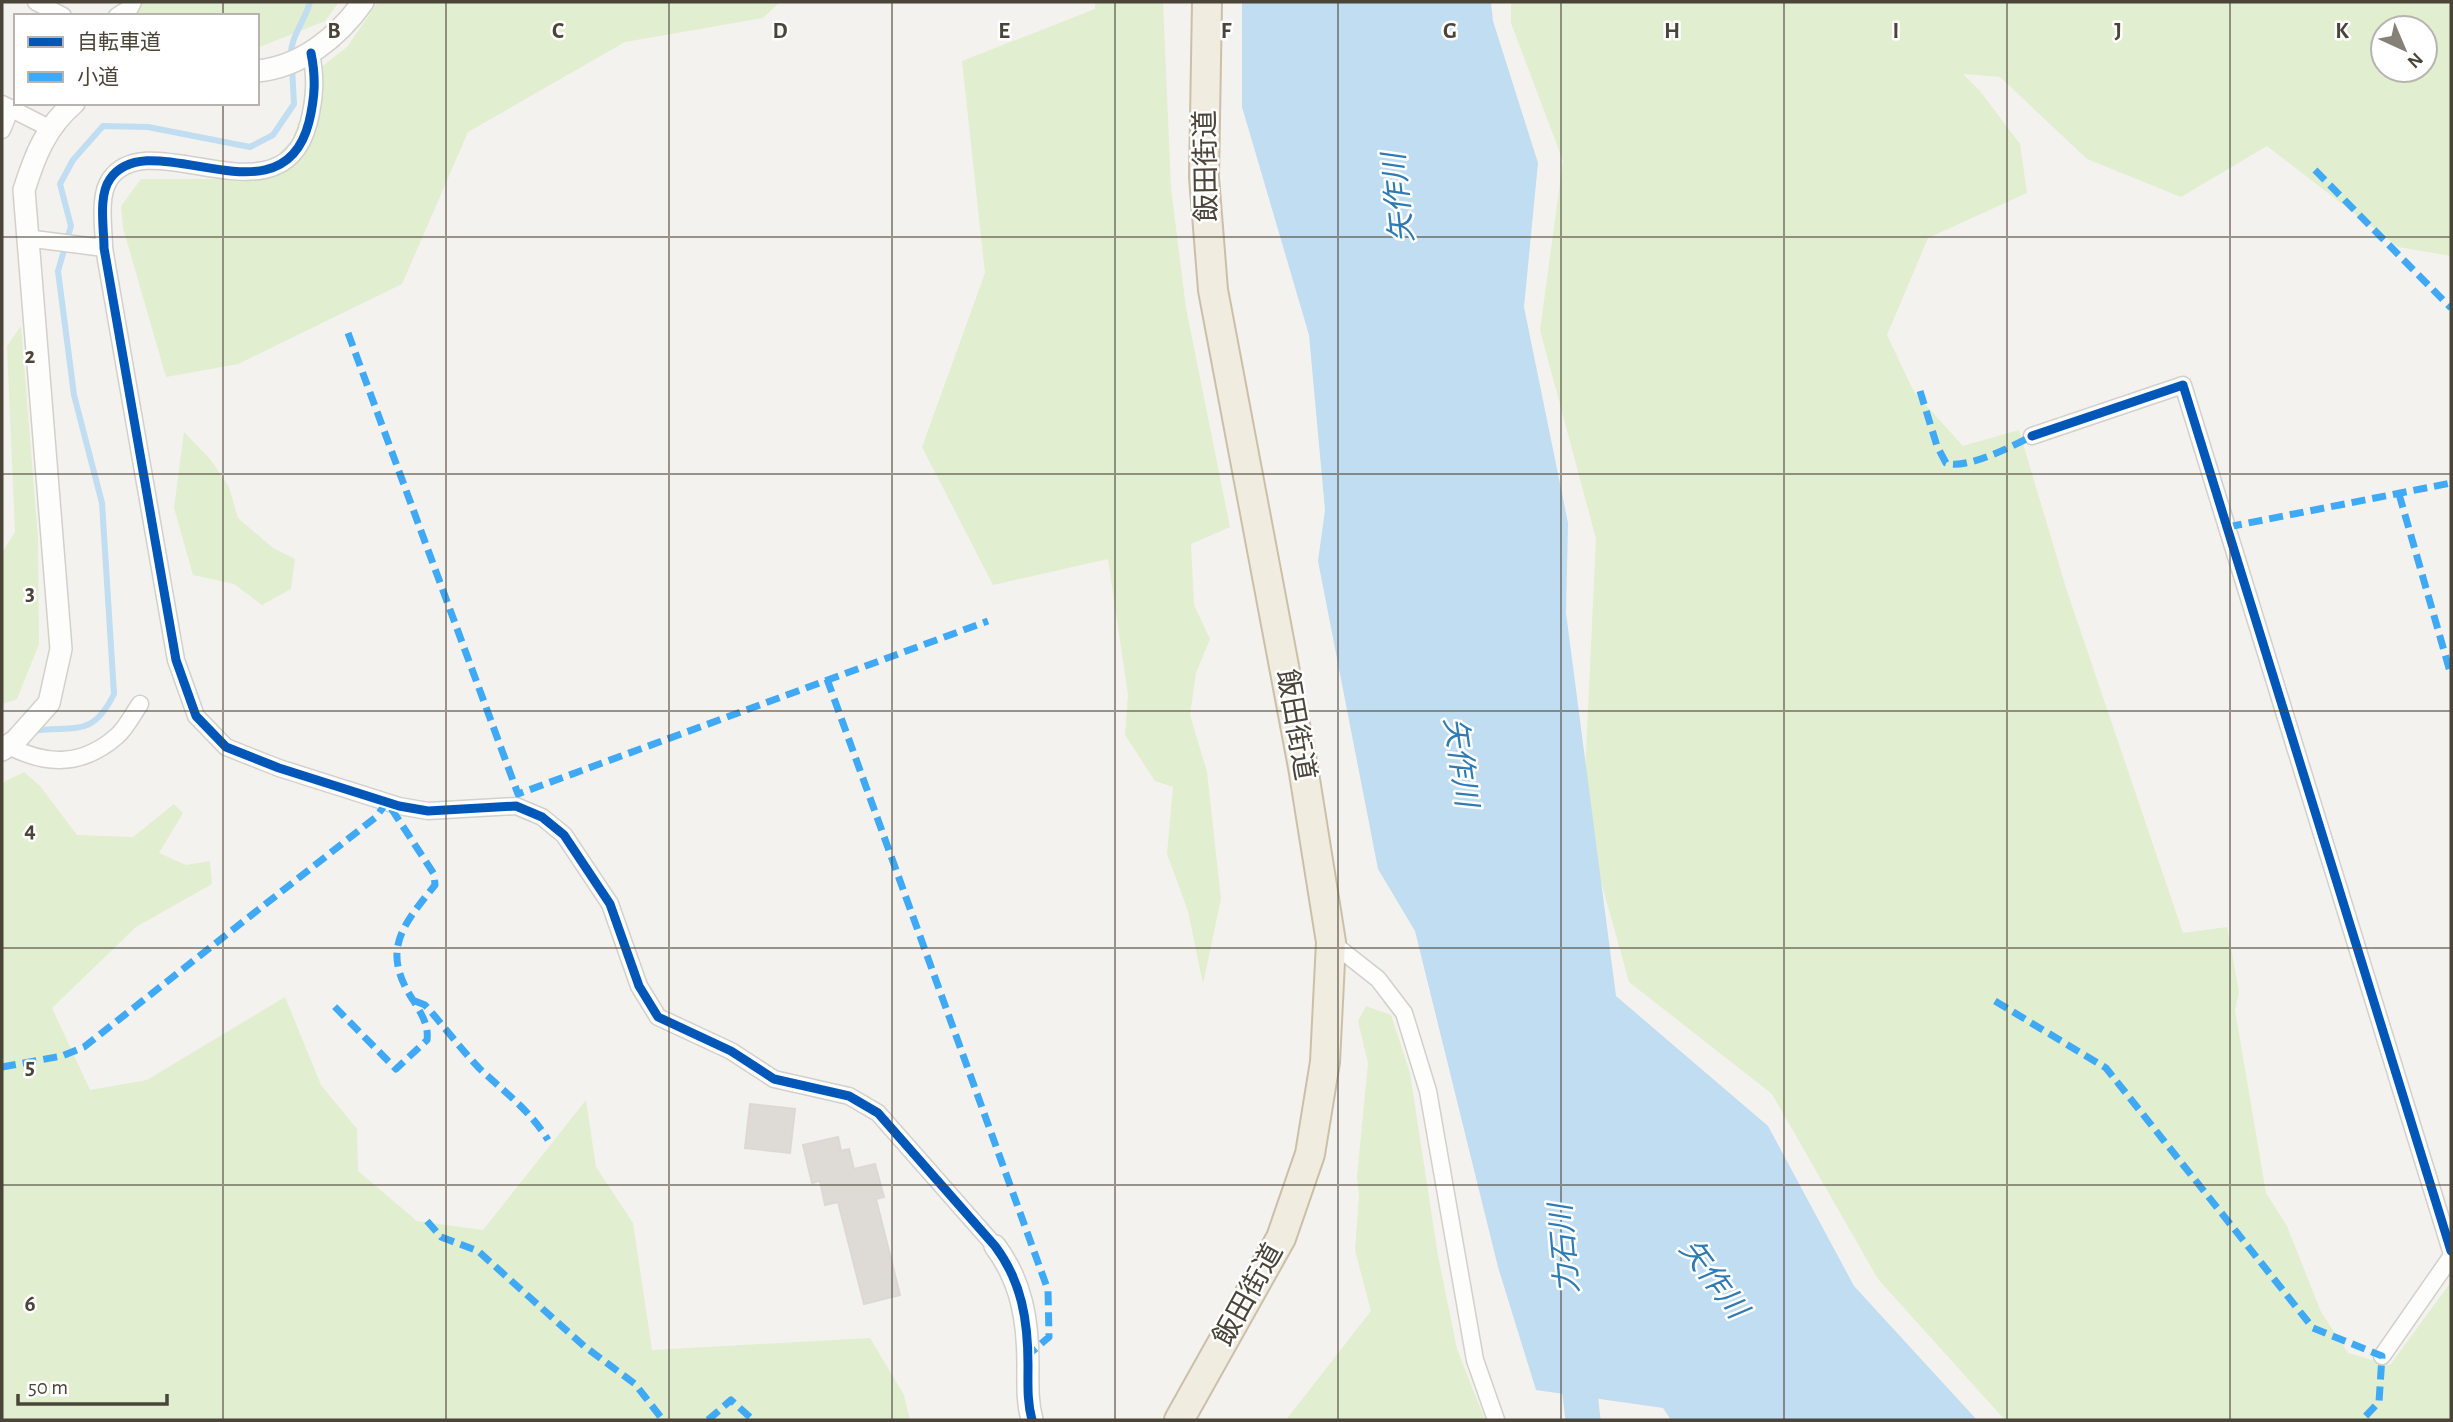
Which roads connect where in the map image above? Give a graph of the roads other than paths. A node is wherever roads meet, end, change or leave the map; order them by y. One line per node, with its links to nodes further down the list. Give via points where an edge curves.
1 (36, 2): 5 (street)
2 (133, 2): 6 (street)
3 (363, 2): 7 (street, via 338,32)
4 (1207, 2): 18 (highway, 飯田街道, via 1204,177 1213,290 1303,767)
5 (59, 14)
6 (120, 14)
7 (308, 55): 8 (street); 14 (street, via 317,82 309,120 305,138 286,158 267,171 245,172 163,161 133,162 110,178)
8 (262, 71)
9 (72, 105): 11 (street)
10 (6, 106): 11 (street); 12 (street)
11 (49, 128): 13 (street, via 24,190)
12 (2, 130)
13 (37, 239): 14 (street); 17 (street, via 61,649 49,703)
14 (97, 248): 19 (street, via 176,660 196,716 226,747 399,806 428,811 517,800 573,847 617,918 639,986 658,1017 731,1051 774,1079 849,1096 878,1112)
15 (2032, 436): 20 (street, via 2183,384)
16 (140, 704): 17 (street, via 118,735 88,753 60,762 31,757)
17 (9, 745)
18 (1331, 942): 24 (highway, 飯田街道, via 1325,1062 1310,1154 1282,1238); 25 (street, via 1378,979 1404,1013 1428,1091 1470,1342)
19 (995, 1246): 23 (street, via 1022,1298)
20 (2451, 1251)
21 (2451, 1257): 22 (street)
22 (2382, 1356)
23 (1032, 1420)
24 (1179, 1420)
25 (1496, 1420)

